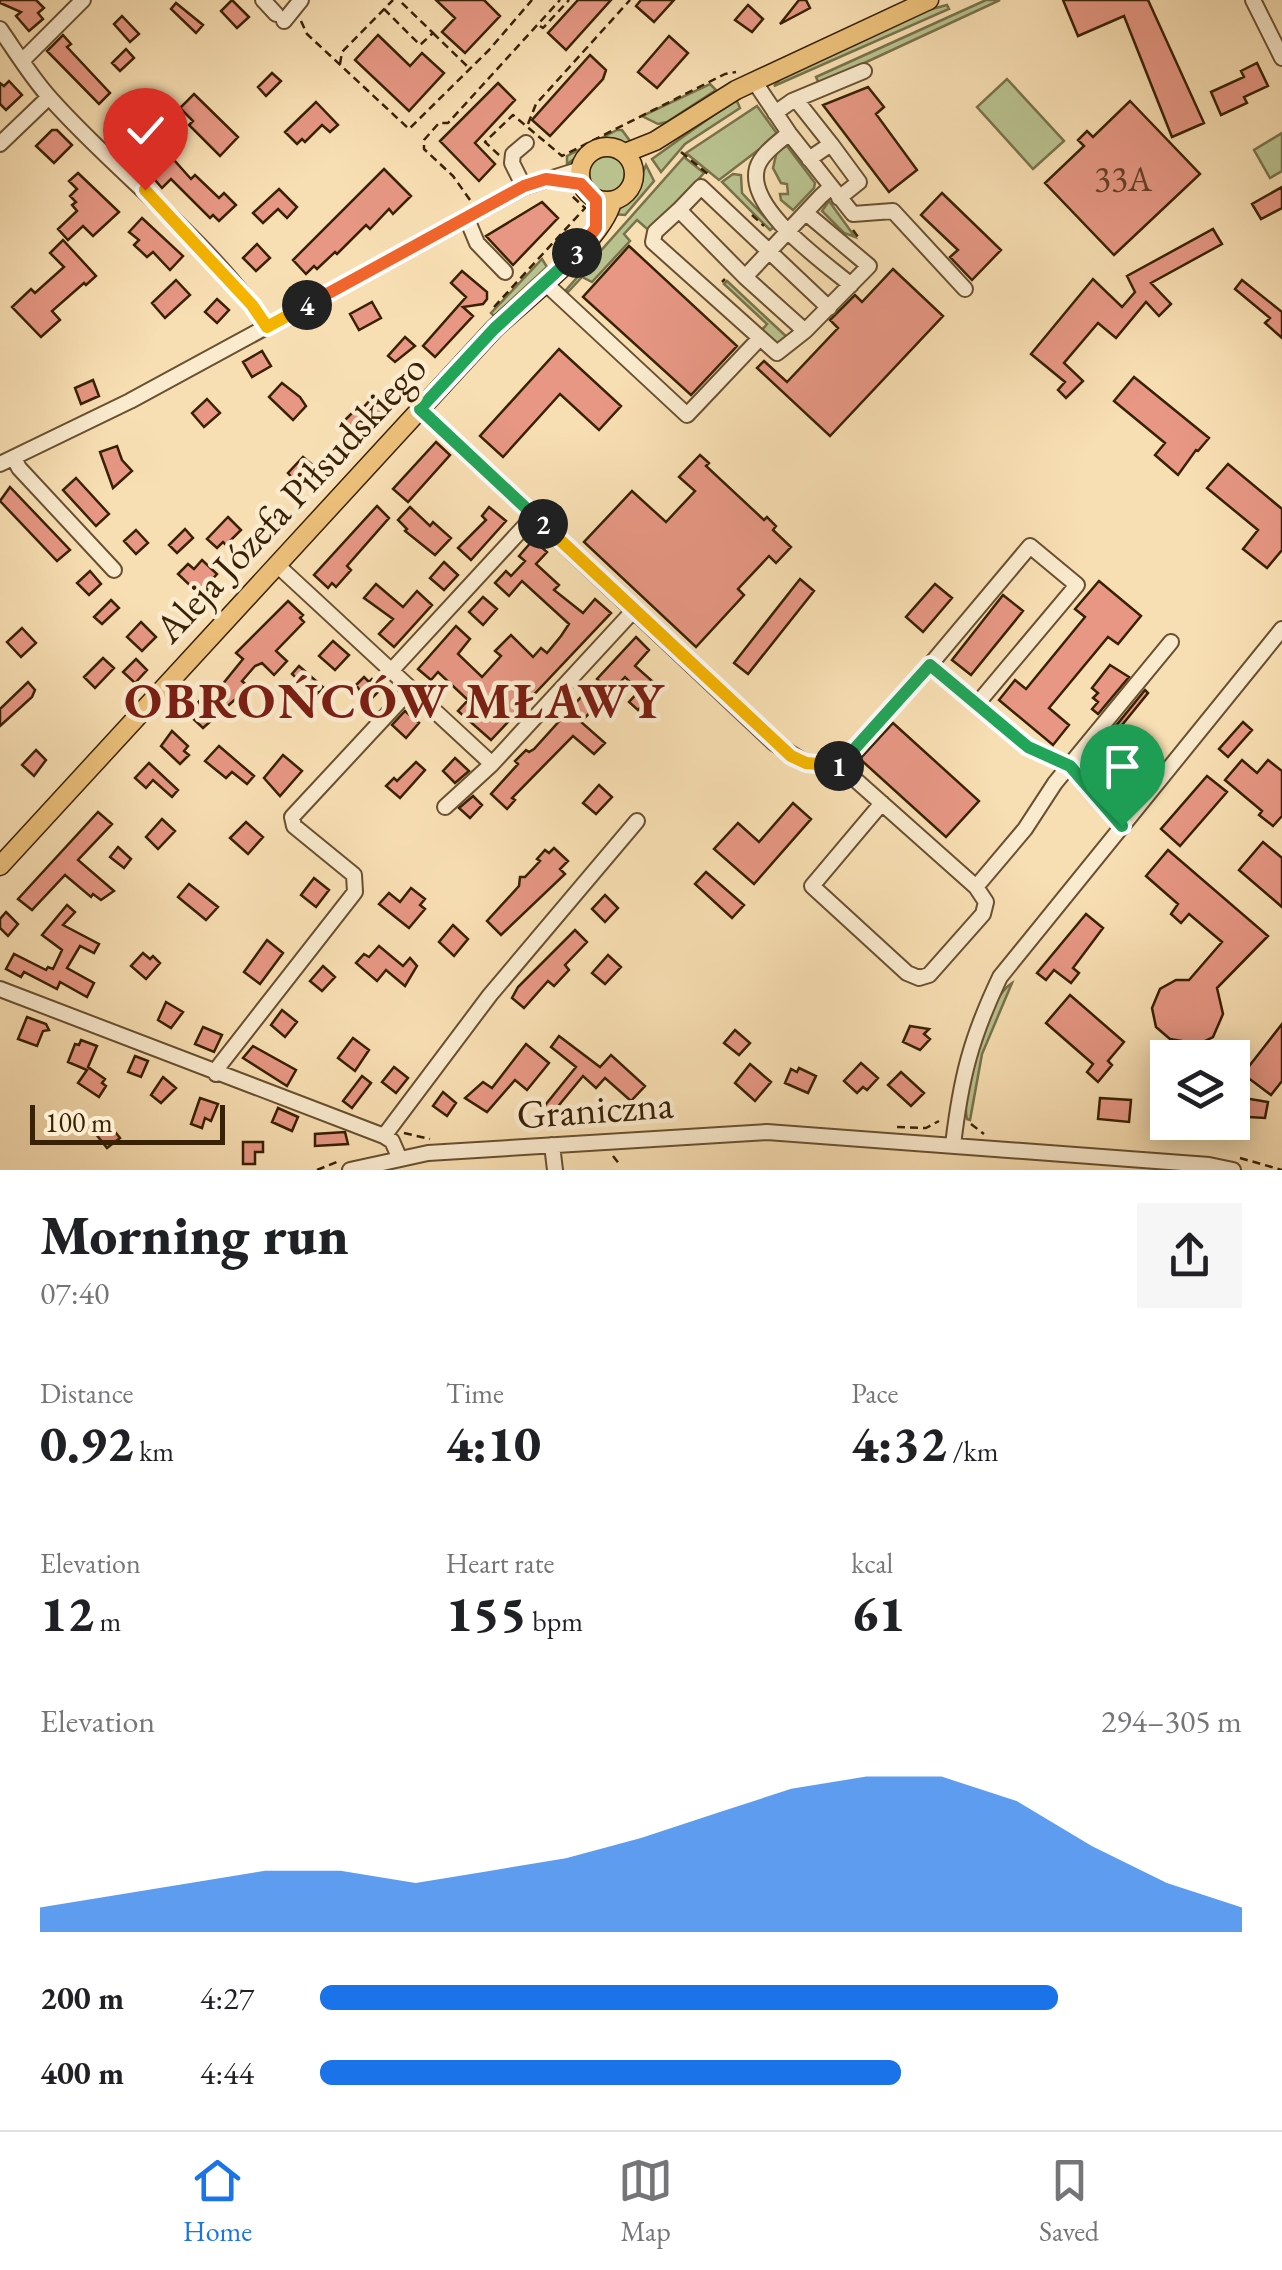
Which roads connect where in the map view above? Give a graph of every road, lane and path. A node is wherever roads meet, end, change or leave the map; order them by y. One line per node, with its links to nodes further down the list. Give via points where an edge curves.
1 (83, 0): 19 (street)
2 (263, 0): 11 (street, via 280,18)
3 (393, 0): 12 (path)
4 (399, 0): 17 (path)
5 (532, 0): 23 (path)
6 (560, 0): 15 (path)
7 (569, 0): 13 (path)
8 (630, 0): 20 (path)
9 (929, 0): 26 (main road)
10 (1254, 0): 18 (street)
11 (301, 8): 21 (path, via 302,27)
12 (384, 9): 17 (path, via 420,45); 21 (path, via 342,52)
13 (553, 17): 14 (path); 15 (path)
14 (558, 21)
15 (538, 25): 52 (path, via 448,123 439,123 424,140 424,149)
16 (0, 29): 19 (street)
17 (432, 32): 23 (path)
18 (1281, 54)
19 (22, 61): 29 (street)
20 (575, 61): 22 (path); 27 (path)
21 (340, 65): 23 (path, via 409,129)
22 (580, 66)
23 (470, 69)
24 (864, 71): 30 (street)
25 (725, 74): 45 (path)
26 (754, 81): 34 (street); 46 (main road)
27 (555, 82): 28 (path); 31 (path)
28 (561, 87)
29 (49, 97): 41 (street); 67 (street, via 145,190)
30 (797, 100): 34 (street); 42 (street)
31 (536, 104): 33 (path); 36 (path)
32 (506, 108): 35 (path)
33 (542, 108)
34 (774, 113): 38 (street)
35 (513, 115)
36 (528, 126)
37 (485, 129): 39 (path)
38 (789, 133): 47 (street); 57 (street, via 757,168 758,191)
39 (492, 135)
40 (526, 143): 49 (street, via 512,163)
41 (0, 144)
42 (830, 144): 47 (street); 50 (street, via 859,182)
43 (492, 148): 44 (path)
44 (486, 154)
45 (562, 156)
46 (629, 160): 48 (main road, via 617,148 598,148); 51 (main road, via 635,176 628,193)
47 (809, 160): 50 (street)
48 (576, 181): 49 (street); 51 (main road); 66 (path, via 585,208)
49 (524, 186): 55 (street)
50 (835, 193): 54 (street); 64 (street, via 853,214 892,211)
51 (604, 200): 62 (main road, Aleja Józefa Piłsudskiego, via 596,228)
52 (476, 203)
53 (679, 210): 59 (street, via 700,187); 61 (street); 69 (street, via 653,242)
54 (806, 213): 57 (street); 63 (street, via 869,266)
55 (467, 219): 60 (street, via 477,243); 67 (street)
56 (849, 224): 58 (path)
57 (788, 231): 59 (street); 63 (street)
58 (858, 237)
59 (767, 253): 61 (street); 65 (street)
60 (505, 272)
61 (732, 276): 68 (street)
62 (544, 282): 69 (street, via 687,414); 70 (main road, Aleja Józefa Piłsudskiego)
63 (851, 285): 65 (street)
64 (965, 289)
65 (828, 308): 68 (street)
66 (485, 317)
67 (267, 327): 71 (street)
68 (805, 331): 69 (street, via 777,353)
69 (760, 338)
70 (420, 409): 72 (street); 73 (main road, Aleja Józefa Piłsudskiego)
71 (7, 461): 74 (street)
72 (534, 516): 75 (street); 79 (street)
73 (276, 564): 79 (street); 90 (main road, Aleja Józefa Piłsudskiego)
74 (114, 570)
75 (634, 610): 82 (street); 83 (street, via 791,756)
76 (1282, 629): 86 (street)
77 (1172, 642): 84 (street)
78 (930, 665): 81 (street); 81 (street, via 1030,546 1077,585); 83 (street)
79 (391, 671): 80 (street)
80 (411, 689): 82 (street); 93 (street, via 292,817 294,826 354,875 355,892)
81 (978, 704): 84 (street, via 1028,747)
82 (492, 764): 87 (street)
83 (840, 766): 85 (street)
84 (1070, 766): 86 (street); 89 (street); 91 (street)
85 (882, 803): 91 (street); 91 (street, via 812,886 907,973 929,975 983,914 986,902)
86 (1138, 806): 89 (street)
87 (445, 807)
88 (637, 821): 96 (street, via 490,995)
89 (1122, 826): 99 (street, via 1000,977 975,1031)
90 (0, 866)
91 (976, 887)
92 (0, 989): 93 (street)
93 (216, 1074): 96 (street)
94 (939, 1121): 95 (path, via 926,1128)
95 (887, 1127)
96 (386, 1132): 97 (path); 100 (street)
97 (436, 1139)
98 (552, 1144): 99 (street, Graniczna, via 767,1132); 100 (street, Graniczna); 103 (street)
99 (953, 1144): 104 (street, Graniczna)
100 (399, 1157): 101 (street, Graniczna)
101 (345, 1165): 102 (path)
102 (317, 1170)
103 (555, 1170)
104 (1232, 1170)

